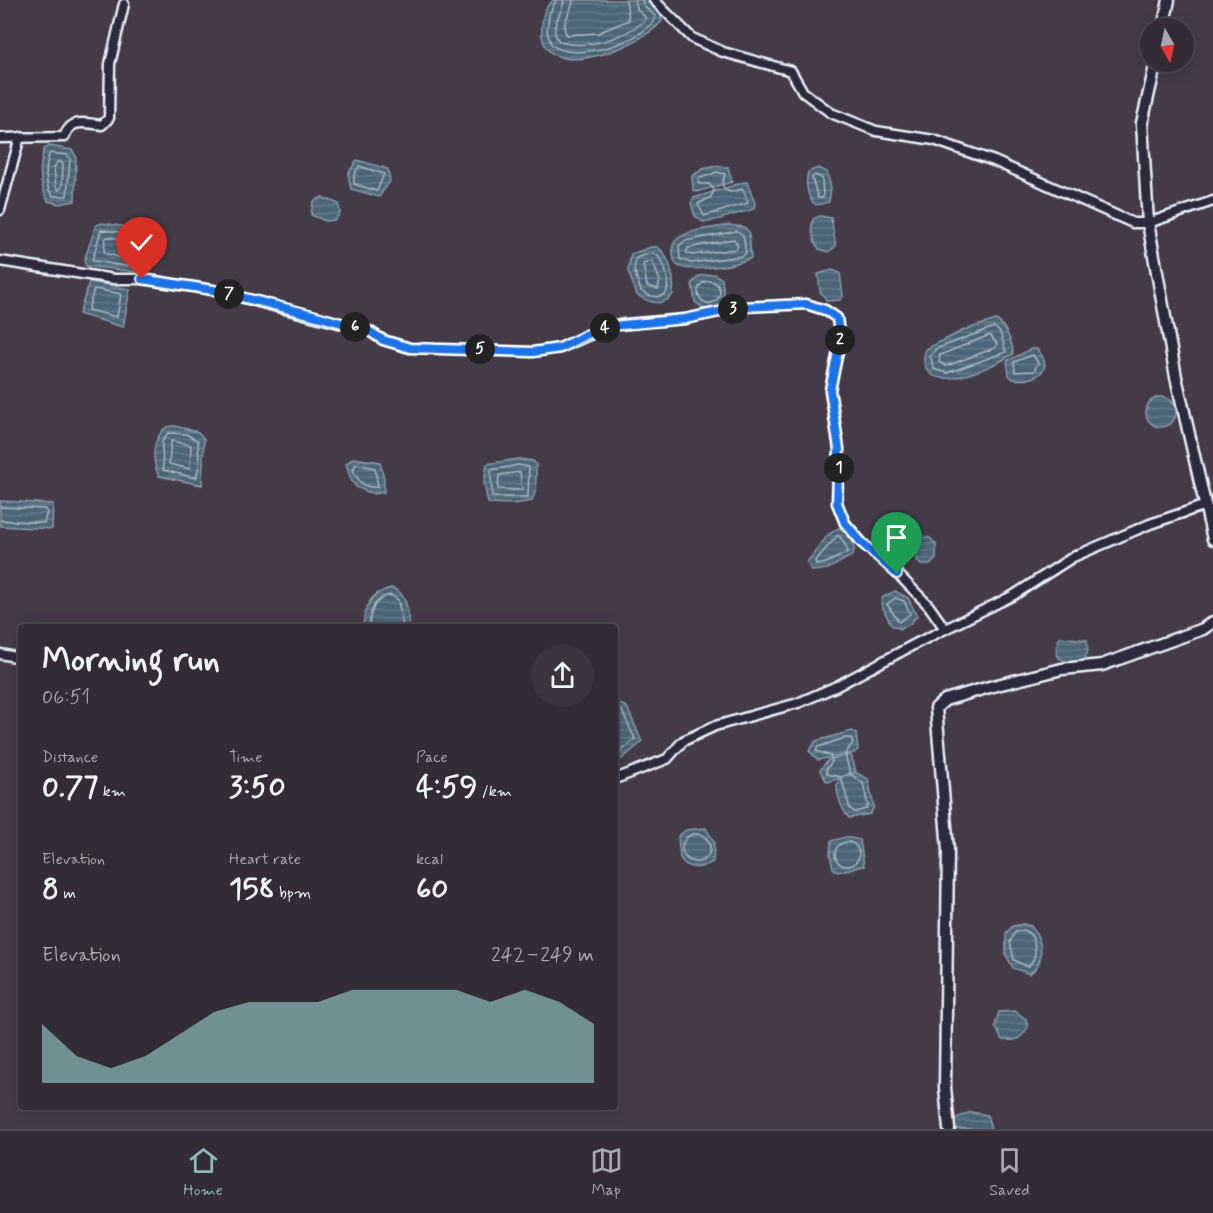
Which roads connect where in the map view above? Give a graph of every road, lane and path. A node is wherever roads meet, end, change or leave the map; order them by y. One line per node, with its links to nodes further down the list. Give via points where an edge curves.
1 (654, 0): 10 (street, via 692,38 723,52 791,71 803,93 831,112 876,131 918,136 994,160 1133,223)
2 (1169, 0): 4 (street)
3 (124, 4): 6 (street, via 110,64 109,118 102,125 74,122 64,137)
4 (1165, 18)
5 (1154, 72): 10 (street, via 1142,123)
6 (20, 137): 7 (street); 9 (street)
7 (0, 138)
8 (1213, 201): 10 (street)
9 (0, 210)
10 (1148, 223): 12 (street, via 1176,377)
11 (0, 261): 15 (street, via 213,290 369,331 410,348 533,352 560,348 612,326 685,319 743,307 806,304 825,310 837,318 840,342 830,390 839,449 837,503 845,523 862,543 929,606)
12 (1206, 506): 13 (street); 15 (street, via 1150,524 1073,557 1014,595)
13 (1213, 540)
14 (1213, 622): 19 (street, via 1102,665 1062,669 993,686 945,700 936,708 948,850 945,1087)
15 (945, 629): 18 (street, via 837,686 798,703 715,726 683,741 667,759)
16 (0, 654): 17 (street)
17 (18, 657)
18 (618, 778)
19 (949, 1129)

